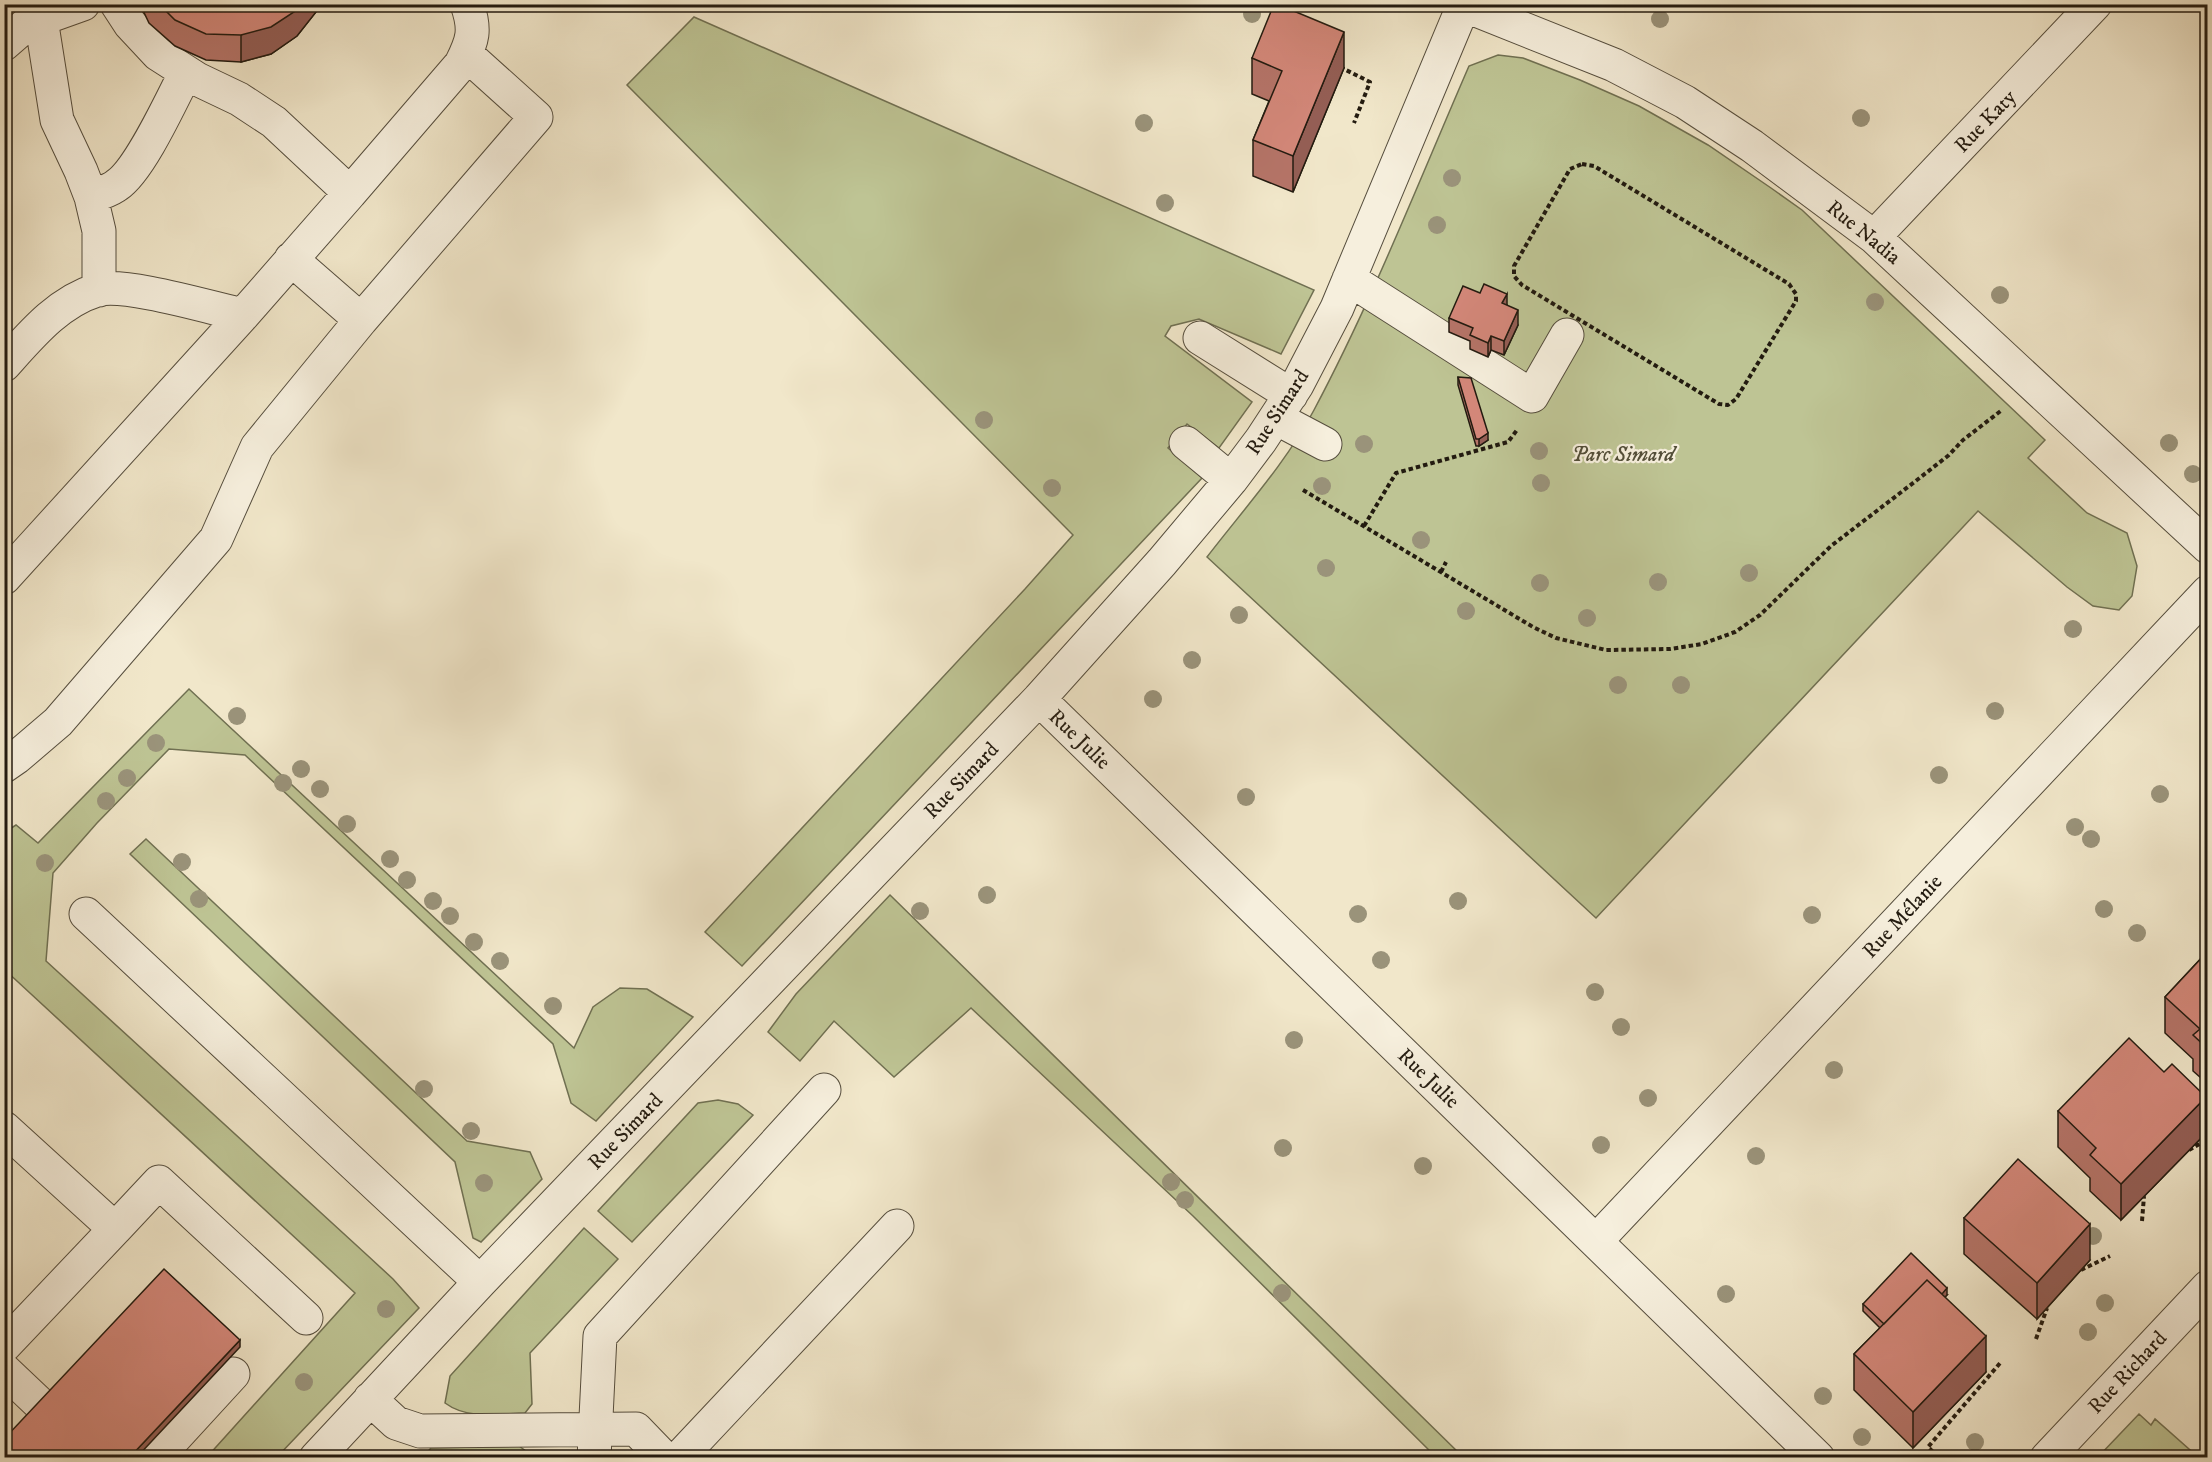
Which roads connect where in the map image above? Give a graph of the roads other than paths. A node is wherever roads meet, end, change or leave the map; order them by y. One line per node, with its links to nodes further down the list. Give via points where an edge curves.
1 (83, 4): 6 (street)
2 (117, 4): 9 (street, via 158,54)
3 (467, 4): 8 (street, via 473,22 472,41)
4 (2095, 4): 12 (street, Rue Katy)
5 (1463, 5): 12 (street, Rue Nadia, via 1614,65 1685,102 1752,146); 14 (street, Rue Simard)
6 (41, 19): 7 (street, via 27,24); 11 (street, via 57,120)
7 (4, 44)
8 (466, 54): 10 (street); 17 (street, via 536,117)
9 (186, 72): 10 (street, via 274,122); 11 (street, via 133,167 118,185)
10 (350, 193): 13 (street)
11 (91, 197): 15 (street, via 99,231)
12 (1874, 237): 25 (street, Rue Nadia)
13 (291, 259): 16 (street); 17 (street)
14 (1349, 279): 18 (street, via 1532,396); 21 (street, Rue Simard, via 1315,352)
15 (99, 290): 16 (street, via 122,288); 20 (street, via 74,300 39,326)
16 (243, 315): 26 (street)
17 (361, 320): 29 (street, via 257,447 216,539 58,722)
18 (1567, 335)
19 (1200, 338): 21 (street)
20 (4, 364)
21 (1283, 406): 23 (street); 24 (street, Rue Simard)
22 (1186, 443): 24 (street)
23 (1325, 444)
24 (1231, 480): 28 (street, Rue Simard)
25 (2208, 547)
26 (4, 578)
27 (2208, 592): 35 (street, Rue Mélanie)
28 (1039, 699): 35 (street, Rue Julie); 36 (street, Rue Simard)
29 (4, 766)
30 (86, 914): 36 (street)
31 (824, 1090): 44 (street, via 600,1336)
32 (4, 1128): 34 (street)
33 (897, 1226): 48 (street)
34 (115, 1229): 38 (street, via 159,1182); 39 (street)
35 (1597, 1240): 49 (street, Rue Julie)
36 (480, 1282): 42 (street, Rue Simard)
37 (2208, 1287): 50 (street, Rue Richard)
38 (306, 1318)
39 (4, 1346)
40 (4, 1370): 43 (street)
41 (233, 1374): 45 (street)
42 (370, 1399): 44 (street, via 396,1423 420,1431); 46 (street, Rue Simard)
43 (42, 1406)
44 (595, 1443): 47 (street, via 636,1429)
45 (156, 1458)
46 (316, 1458)
47 (664, 1458)
48 (679, 1458)
49 (1818, 1458)
50 (2047, 1458)

